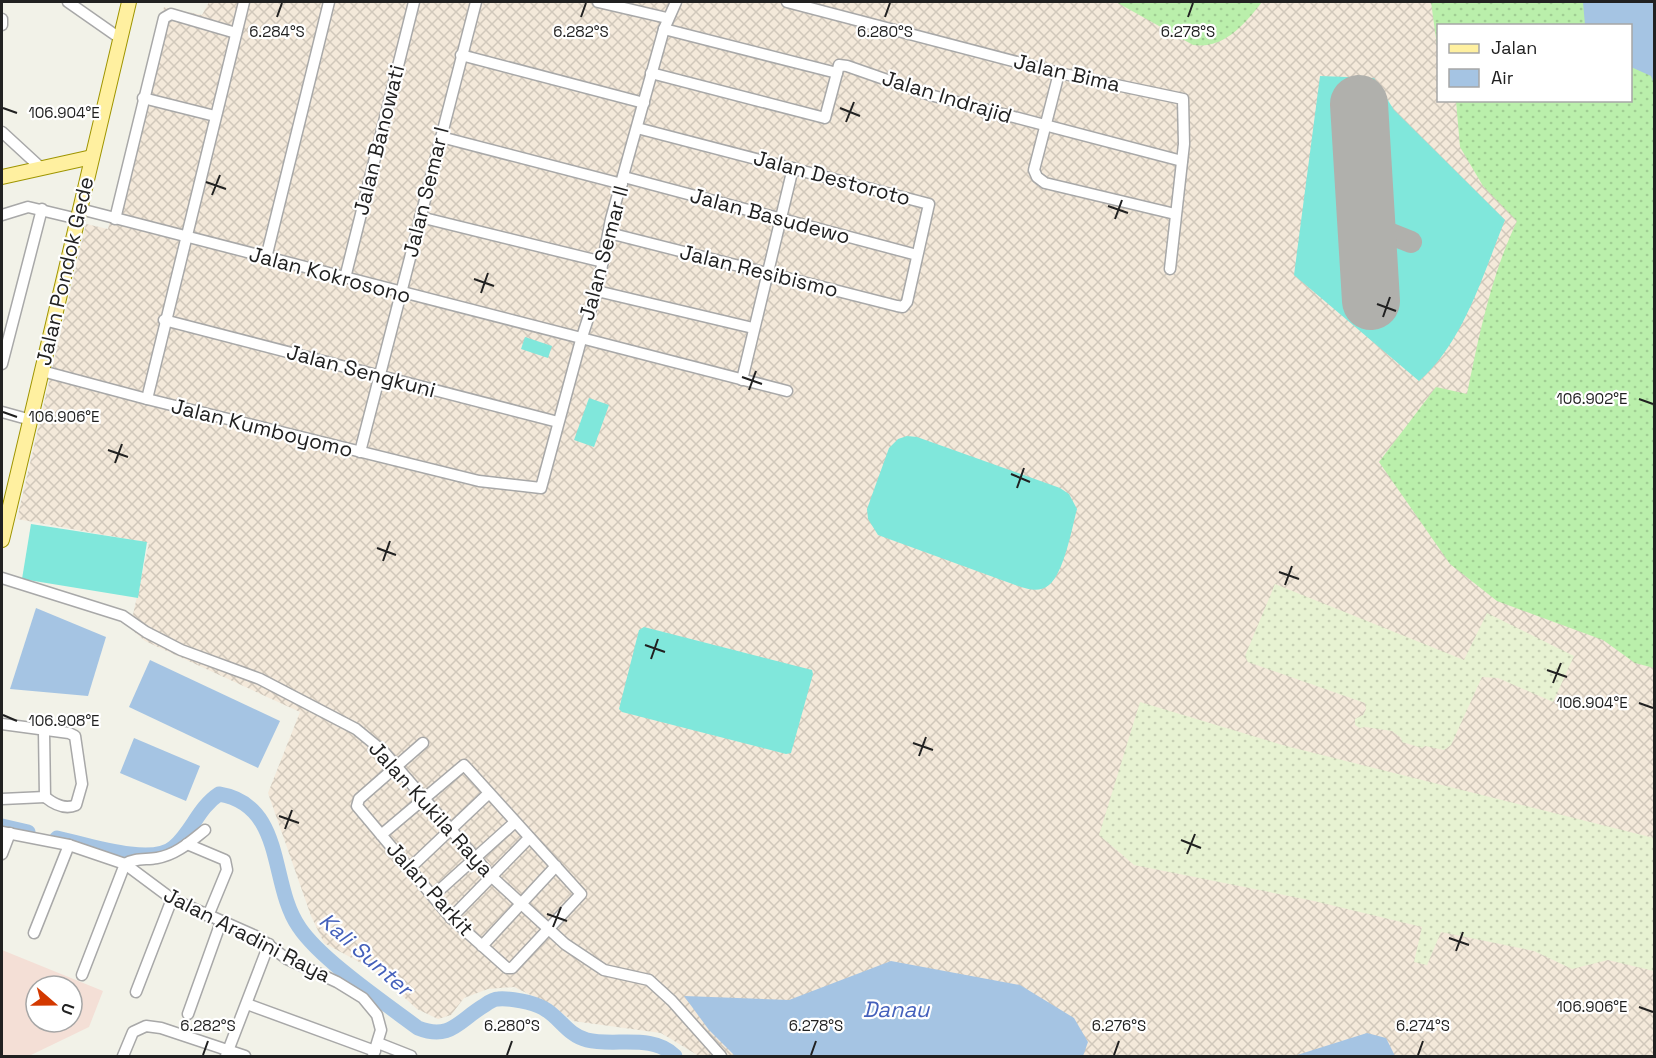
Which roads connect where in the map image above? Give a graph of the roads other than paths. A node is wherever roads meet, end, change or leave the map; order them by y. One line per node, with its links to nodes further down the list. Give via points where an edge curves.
1 (68, 2): 14 (street)
2 (129, 2): 14 (main road, Jalan Pondok Gede)
3 (244, 2): 13 (street, Jalan Kumboyomo)
4 (329, 2): 42 (street)
5 (414, 2): 46 (street, Jalan Banowati)
6 (476, 2): 15 (street, Jalan Semar I)
7 (598, 2): 11 (street, Jalan Indrajid)
8 (676, 2): 11 (street)
9 (787, 2): 18 (street, Jalan Bima)
10 (2, 19): 12 (street)
11 (665, 24): 16 (street, Jalan Semar II); 17 (street, Jalan Indrajid)
12 (2, 25)
13 (236, 33): 19 (street, via 171,14 166,16); 21 (street, Jalan Kumboyomo)
14 (121, 39): 27 (main road, Jalan Pondok Gede)
15 (461, 55): 20 (street); 25 (street, Jalan Semar I)
16 (651, 73): 17 (street, via 825,118); 20 (street, Jalan Semar II)
17 (837, 73): 22 (street, Jalan Indrajid, via 839,65 848,66 930,95)
18 (1059, 73): 22 (street); 26 (street, Jalan Bima, via 1183,99)
19 (143, 98): 21 (street); 38 (street)
20 (644, 103): 23 (street, Jalan Semar II)
21 (215, 116): 40 (street, Jalan Kumboyomo)
22 (1046, 126): 26 (street); 35 (street, via 1034,170 1036,177 1045,183)
23 (637, 128): 29 (street, Jalan Destoroto); 31 (street, Jalan Semar II)
24 (2, 132): 28 (street)
25 (441, 137): 31 (street, Jalan Basudewo); 36 (street, Jalan Semar I)
26 (1182, 160): 35 (street, Jalan Bima)
27 (88, 161): 28 (main road); 34 (main road, Jalan Pondok Gede)
28 (40, 167): 30 (main road)
29 (793, 168): 37 (street); 41 (street, Jalan Destoroto, via 928,204)
30 (2, 177)
31 (623, 180): 37 (street, Jalan Basudewo); 39 (street, Jalan Semar II)
32 (42, 209): 33 (street, Jalan Kokrosono, via 28,207); 34 (street, Jalan Kokrosono); 53 (street)
33 (2, 214)
34 (79, 214): 38 (street, Jalan Kokrosono); 54 (main road, Jalan Pondok Gede)
35 (1175, 214): 44 (street, Jalan Bima)
36 (420, 217): 43 (street); 48 (street, Jalan Semar I)
37 (780, 218): 41 (street, Jalan Basudewo); 45 (street)
38 (115, 219): 40 (street, Jalan Kokrosono)
39 (609, 233): 43 (street, Jalan Semar II); 45 (street, Jalan Resibismo)
40 (185, 238): 42 (street, Jalan Kokrosono); 50 (street, Jalan Kumboyomo)
41 (917, 255): 49 (street, Jalan Destoroto)
42 (266, 258): 46 (street, Jalan Kokrosono)
43 (603, 262): 47 (street, Jalan Semar II)
44 (1170, 269)
45 (766, 273): 49 (street, Jalan Resibismo, via 897,306 903,307); 51 (street)
46 (345, 278): 48 (street, Jalan Kokrosono)
47 (597, 291): 51 (street); 52 (street, Jalan Semar II)
48 (401, 293): 52 (street, Jalan Kokrosono); 55 (street, Jalan Semar I)
49 (907, 302)
50 (164, 320): 55 (street, Jalan Sengkuni); 58 (street, Jalan Kumboyomo)
51 (753, 328): 56 (street)
52 (580, 340): 56 (street, Jalan Kokrosono); 61 (street, Jalan Semar II)
53 (2, 364)
54 (42, 371): 58 (street); 60 (main road, Jalan Pondok Gede)
55 (380, 376): 61 (street, Jalan Sengkuni); 62 (street, Jalan Semar I)
56 (742, 380): 57 (street, Jalan Kokrosono)
57 (787, 391)
58 (147, 399): 62 (street, Jalan Kumboyomo)
59 (2, 412): 60 (street)
60 (31, 420): 64 (main road, Jalan Pondok Gede)
61 (558, 422): 63 (street, Jalan Semar II)
62 (360, 452): 63 (street, Jalan Kumboyomo, via 479,481)
63 (541, 488)
64 (2, 540)
65 (2, 578): 69 (street, Jalan Kukila Raya, via 123,616 182,650 260,679 356,729)
66 (2, 724): 67 (street)
67 (44, 731): 71 (street); 71 (street, via 75,736 82,784 76,805 70,808)
68 (423, 743): 69 (street)
69 (397, 766): 72 (street, Jalan Kukila Raya); 78 (street, Jalan Parkit, via 357,802 358,810)
70 (488, 794): 72 (street, via 461,765); 74 (street); 75 (street)
71 (45, 797): 73 (street)
72 (423, 797): 75 (street, Jalan Kukila Raya); 78 (street)
73 (2, 799)
74 (514, 823): 79 (street); 83 (street)
75 (450, 829): 83 (street, Jalan Kukila Raya); 86 (street)
76 (206, 830): 80 (street)
77 (6, 833): 81 (street, Jalan Aradini Raya); 82 (street)
78 (381, 835): 86 (street, Jalan Parkit)
79 (529, 838): 85 (street); 87 (street)
80 (187, 844): 84 (street, via 159,858); 91 (street, via 227,864)
81 (69, 845): 84 (street, Jalan Aradini Raya); 95 (street)
82 (2, 854)
83 (474, 859): 87 (street, Jalan Kukila Raya); 88 (street)
84 (125, 864): 89 (street, Jalan Aradini Raya); 98 (street)
85 (556, 866): 90 (street); 94 (street, via 581,894)
86 (411, 867): 88 (street, Jalan Parkit)
87 (490, 876): 90 (street, Jalan Kukila Raya); 92 (street)
88 (434, 896): 92 (street, Jalan Parkit)
89 (172, 899): 91 (street, Jalan Aradini Raya); 99 (street)
90 (520, 903): 94 (street, Jalan Kukila Raya); 97 (street)
91 (208, 916): 93 (street, Jalan Aradini Raya)
92 (451, 918): 97 (street, Jalan Parkit)
93 (221, 922): 96 (street, Jalan Aradini Raya); 101 (street)
94 (550, 929): 97 (street, Jalan Parkit, via 512,968); 107 (street, Jalan Kukila Raya, via 577,954 604,970 652,982)
95 (34, 933)
96 (269, 944): 100 (street); 102 (street, Jalan Aradini Raya, via 287,959 363,998 381,1023)
97 (482, 946)
98 (82, 974)
99 (136, 992)
100 (248, 1004): 102 (street); 103 (street)
101 (188, 1014)
102 (375, 1050): 106 (street)
103 (227, 1053): 104 (street, via 146,1026 133,1032); 105 (street)
104 (123, 1056)
105 (244, 1056)
106 (411, 1056)
107 (721, 1056)

